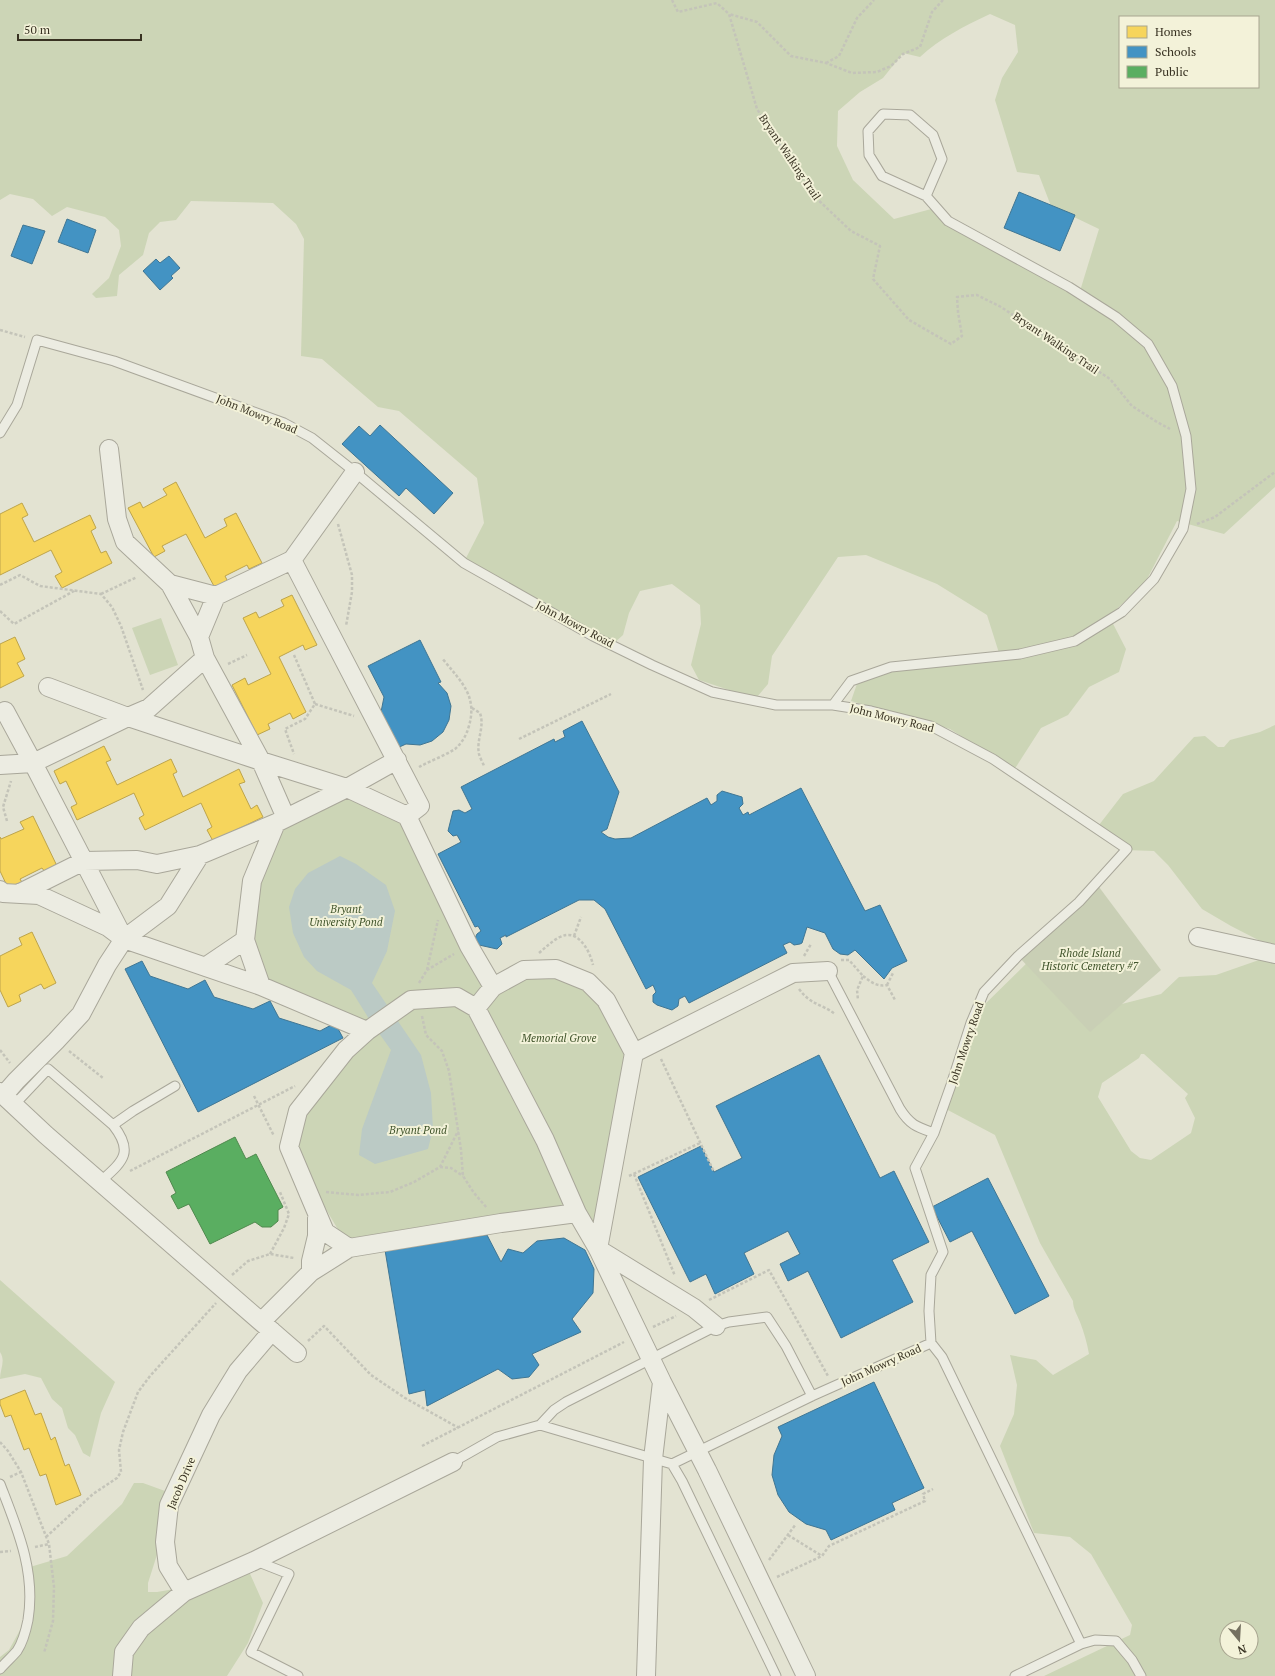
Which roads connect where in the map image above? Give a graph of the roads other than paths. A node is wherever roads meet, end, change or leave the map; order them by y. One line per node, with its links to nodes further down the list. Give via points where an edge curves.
1 (926, 196): 1 (lane, via 942,159 933,135 910,115 883,114 868,131 869,155 882,176); 11 (lane, via 948,221 1069,287 1116,316 1148,344 1172,386 1186,436 1191,489 1183,529 1154,579 1122,612 1075,641 1020,654 891,667 850,681)
2 (0, 433): 4 (lane, John Mowry Road, via 17,405 37,340 114,361 284,423 312,438)
3 (109, 449): 6 (street, via 117,519 125,542)
4 (355, 472): 5 (street); 11 (lane, John Mowry Road, via 464,563 593,636 712,692 776,705)
5 (292, 560): 7 (street); 17 (street)
6 (170, 584): 7 (street); 8 (street)
7 (216, 596): 8 (street)
8 (200, 637): 9 (street)
9 (208, 665): 13 (street, via 149,708); 14 (street)
10 (48, 687): 13 (street)
11 (833, 705): 39 (lane, John Mowry Road, via 871,711 931,726 993,758 1127,850 1079,902 1018,956 984,992)
12 (5, 711): 15 (street)
13 (128, 716): 14 (street); 15 (street)
14 (261, 761): 18 (street); 20 (street)
15 (26, 764): 16 (street); 22 (street)
16 (0, 765)
17 (400, 768): 18 (street); 19 (street, via 420,806)
18 (347, 788): 19 (street); 20 (street)
19 (406, 816): 32 (street, via 469,946)
20 (281, 820): 21 (street); 27 (street, via 252,881)
21 (200, 855): 22 (street, via 157,864 137,860); 26 (street, via 168,906)
22 (84, 861): 24 (street); 26 (street)
23 (0, 890): 24 (street, via 3,893)
24 (18, 894): 26 (street, via 39,895 108,928)
25 (1198, 937): 28 (street)
26 (124, 939): 29 (street); 37 (street, via 81,1014 16,1081)
27 (245, 940): 29 (street); 31 (street)
28 (1275, 954)
29 (205, 967): 31 (street)
30 (828, 971): 35 (street, via 793,973); 39 (lane, via 906,1119 914,1126)
31 (261, 986): 34 (street)
32 (493, 986): 33 (street); 35 (street, via 524,970 534,969 556,969 588,982 606,1000)
33 (476, 1008): 34 (street, via 457,997 416,1000 396,1010); 41 (street, via 545,1140)
34 (367, 1031): 42 (street, via 346,1050 298,1111 289,1147)
35 (634, 1053): 44 (street)
36 (175, 1086): 38 (lane)
37 (6, 1097): 38 (lane, via 48,1069); 40 (street)
38 (114, 1125): 40 (lane, via 126,1147 121,1163)
39 (934, 1133): 48 (lane, John Mowry Road, via 915,1168 943,1252 931,1275)
40 (100, 1182): 46 (street, via 232,1285)
41 (577, 1213): 43 (street); 44 (street)
42 (316, 1214): 43 (street, via 325,1232); 45 (street, via 317,1236)
43 (350, 1248): 45 (street, Jacob Drive)
44 (598, 1249): 47 (street, via 685,1302); 50 (street)
45 (311, 1267): 46 (street, Jacob Drive)
46 (267, 1326): 49 (street); 60 (street, Jacob Drive, via 211,1415 169,1506 165,1542 168,1566)
47 (716, 1326): 50 (lane); 52 (lane, via 768,1317)
48 (931, 1343): 52 (lane, John Mowry Road); 61 (lane, via 942,1357)
49 (297, 1354)
50 (650, 1359): 51 (street); 53 (lane, via 566,1402)
51 (662, 1382): 54 (street); 55 (street)
52 (812, 1396): 54 (lane, John Mowry Road)
53 (540, 1425): 55 (lane); 56 (lane, via 497,1437)
54 (698, 1452): 57 (lane, John Mowry Road); 67 (street)
55 (653, 1459): 57 (lane); 65 (street)
56 (453, 1462): 59 (street)
57 (672, 1464): 66 (lane)
58 (0, 1484): 62 (lane, via 23,1549 31,1600 26,1633 17,1650)
59 (254, 1561): 60 (street); 64 (lane, via 289,1574 251,1652)
60 (184, 1592): 63 (street, via 141,1628 124,1652)
61 (1081, 1644): 68 (lane); 69 (lane, via 1095,1640 1116,1641)
62 (0, 1669)
63 (122, 1676)
64 (298, 1676)
65 (646, 1676)
66 (776, 1676)
67 (806, 1676)
68 (1015, 1676)
69 (1141, 1676)

